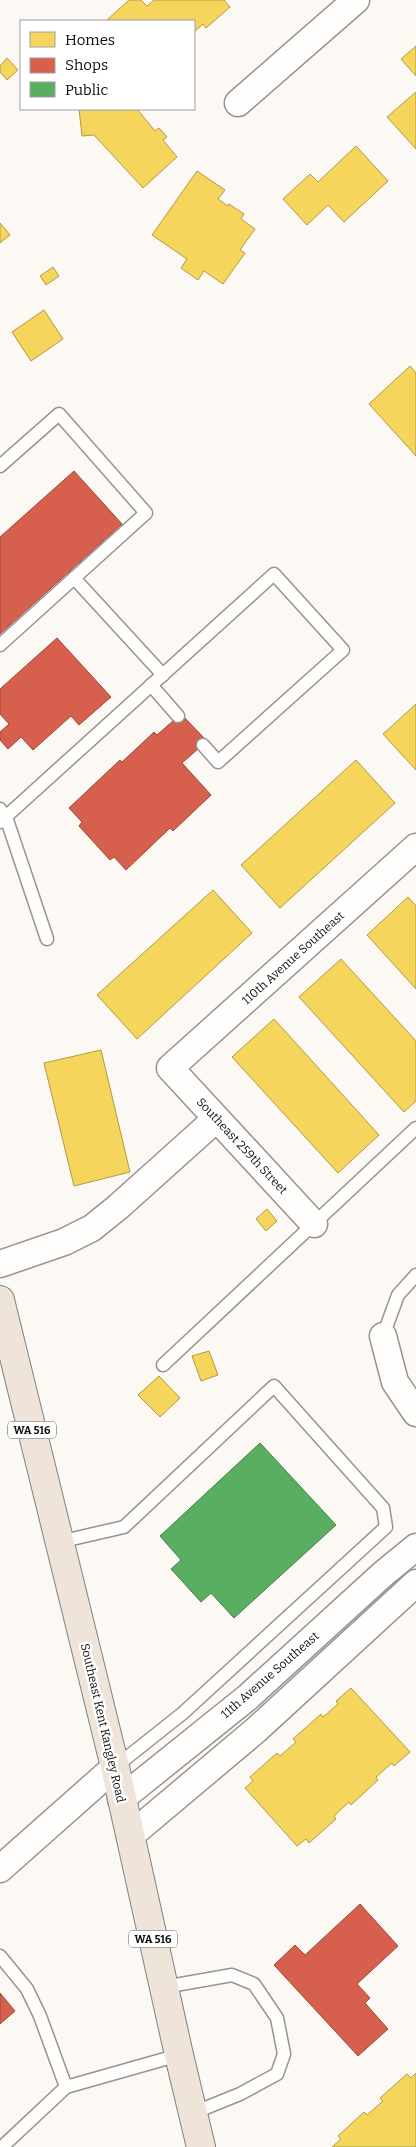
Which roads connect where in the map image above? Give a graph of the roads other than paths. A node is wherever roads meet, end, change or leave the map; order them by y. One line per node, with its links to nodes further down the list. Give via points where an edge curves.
1 (356, 0): 2 (street)
2 (238, 103)
3 (0, 466): 4 (lane, via 60,414 146,513)
4 (74, 578): 5 (lane); 6 (lane)
5 (0, 645)
6 (163, 675): 7 (lane); 9 (lane, via 274,574 343,650 218,762)
7 (151, 685): 8 (lane); 10 (lane)
8 (178, 716)
9 (203, 744)
10 (2, 816): 12 (lane)
11 (416, 847): 13 (street, 110th Avenue Southeast)
12 (47, 938)
13 (170, 1068): 14 (street, Southeast 259th Street)
14 (216, 1119): 16 (street, Southeast 259th Street); 17 (street, via 92,1228 64,1242)
15 (416, 1128): 16 (lane)
16 (314, 1224): 21 (lane)
17 (0, 1264)
18 (416, 1275): 20 (lane, via 398,1295)
19 (0, 1300): 23 (main road, Southeast Kent Kangley Road / WA 516)
20 (383, 1336): 22 (street, via 395,1382)
21 (163, 1365)
22 (416, 1413)
23 (59, 1542): 26 (main road, Southeast Kent Kangley Road / WA 516); 26 (lane, via 124,1527 274,1386 383,1508 386,1527 183,1713)
24 (416, 1546): 27 (street, 11th Avenue Southeast, via 248,1697)
25 (416, 1583): 28 (street, via 256,1730)
26 (116, 1768): 27 (main road, Southeast Kent Kangley Road / WA 516); 29 (street)
27 (121, 1798): 28 (main road, Southeast Kent Kangley Road / WA 516)
28 (130, 1836): 31 (main road, Southeast Kent Kangley Road / WA 516)
29 (0, 1869)
30 (0, 1956): 33 (lane, via 26,1989 40,2016)
31 (164, 1987): 32 (main road, Southeast Kent Kangley Road / WA 516); 34 (lane, via 232,1975 254,1984 277,2018 284,2054 277,2074 240,2094)
32 (179, 2055): 33 (lane); 34 (main road, Southeast Kent Kangley Road / WA 516)
33 (66, 2087): 35 (lane)
34 (193, 2113): 36 (main road, Southeast Kent Kangley Road / WA 516)
35 (2, 2147)
36 (201, 2147)

